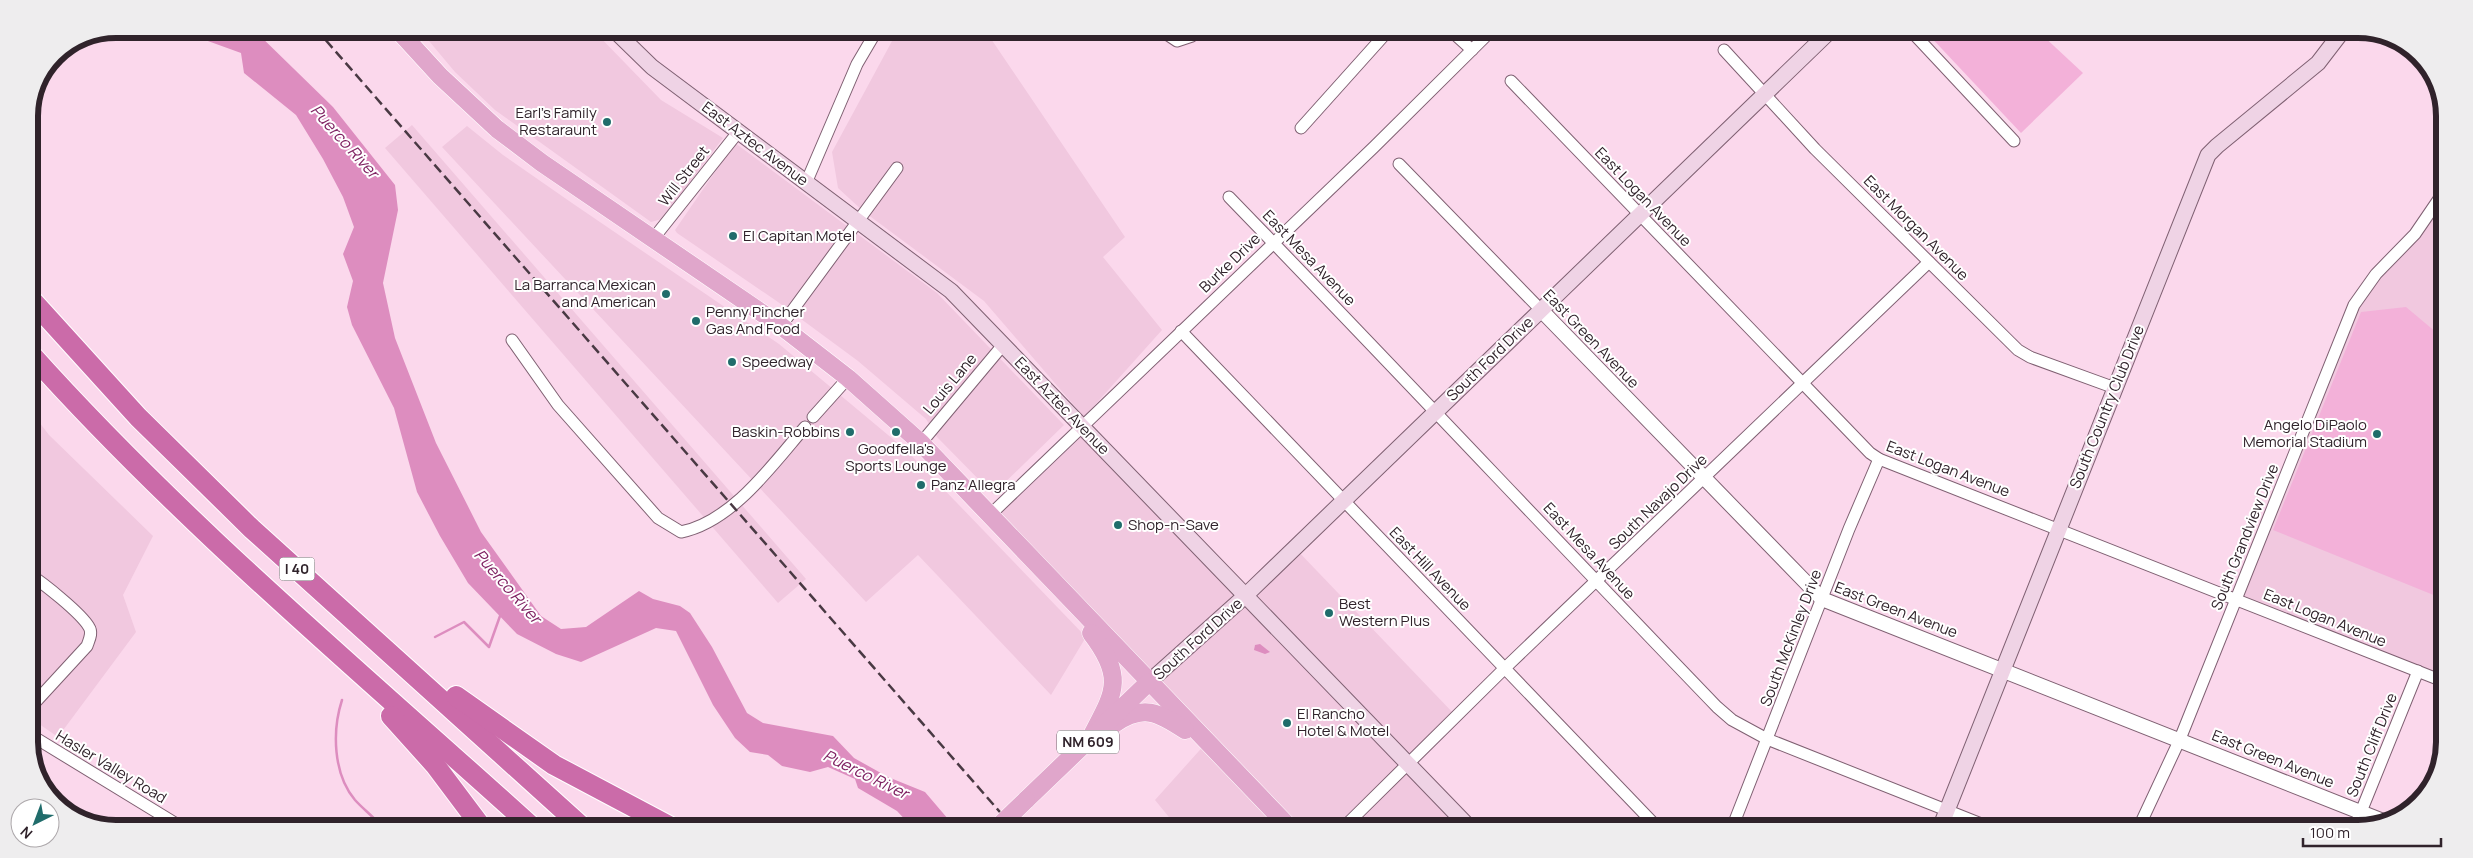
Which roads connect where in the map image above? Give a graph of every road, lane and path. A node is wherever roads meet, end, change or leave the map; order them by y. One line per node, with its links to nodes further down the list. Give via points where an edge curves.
1 (405, 38): 26 (main road, via 440,76 497,129)
2 (622, 38): 17 (main road, East Aztec Avenue, via 652,67)
3 (872, 38): 21 (street, via 857,64)
4 (1172, 38): 5 (street, via 1177,41)
5 (1184, 38)
6 (1382, 38): 16 (street)
7 (1459, 38): 12 (street)
8 (1485, 38): 12 (street, Burke Drive)
9 (1822, 38): 15 (main road, South Ford Drive)
10 (1918, 38): 18 (street)
11 (2338, 38): 38 (main road, South Country Club Drive, via 2318,63 2208,156)
12 (1472, 50): 27 (street, Burke Drive)
13 (1724, 50): 15 (street, East Morgan Avenue)
14 (1510, 82): 24 (street, East Logan Avenue)
15 (1766, 93): 24 (main road, South Ford Drive); 28 (street, East Morgan Avenue, via 1815,149)
16 (1301, 128)
17 (738, 131): 21 (main road, East Aztec Avenue); 26 (street, Will Street)
18 (2014, 142)
19 (1399, 164): 30 (street, East Green Avenue)
20 (897, 168): 25 (street)
21 (806, 182): 25 (main road, East Aztec Avenue)
22 (1229, 197): 27 (street, East Mesa Avenue)
23 (2435, 206): 56 (street, South Grandview Drive, via 2415,234 2376,274 2354,305)
24 (1640, 215): 30 (main road, South Ford Drive); 37 (street, East Logan Avenue)
25 (857, 220): 31 (street); 34 (main road, East Aztec Avenue, via 951,291)
26 (653, 239): 31 (main road)
27 (1273, 242): 32 (street, Burke Drive); 39 (street, East Mesa Avenue)
28 (1929, 262): 37 (street, South Navajo Drive); 38 (street, East Morgan Avenue, via 2018,350 2030,358)
29 (38, 307): 53 (highway, I 40, via 138,417 252,529)
30 (1541, 310): 39 (main road, South Ford Drive); 45 (street, East Green Avenue)
31 (781, 326): 36 (main road)
32 (1181, 330): 41 (street, Burke Drive); 46 (street, East Hill Avenue)
33 (512, 340): 42 (street, via 558,405 658,518 681,532 705,524 731,505)
34 (1003, 344): 41 (main road, East Aztec Avenue); 43 (street, Louis Lane)
35 (38, 362): 52 (highway, I 40, via 178,508)
36 (848, 378): 40 (street); 43 (main road)
37 (1802, 383): 44 (street, East Logan Avenue); 45 (street, South Navajo Drive)
38 (2115, 388): 48 (main road, South Country Club Drive)
39 (1437, 411): 46 (main road, South Ford Drive); 51 (street, East Mesa Avenue)
40 (813, 417)
41 (1082, 426): 47 (street, Burke Drive); 54 (main road, East Aztec Avenue)
42 (805, 427)
43 (921, 443): 47 (main road)
44 (1879, 459): 48 (street, East Logan Avenue); 55 (street, South McKinley Drive)
45 (1704, 479): 51 (street, South Navajo Drive); 55 (street, East Green Avenue)
46 (1343, 501): 54 (main road, South Ford Drive); 57 (street, East Hill Avenue)
47 (990, 515): 49 (main road)
48 (2059, 528): 56 (street, East Logan Avenue); 58 (main road, South Country Club Drive)
49 (1031, 558): 61 (main road); 66 (main road, via 1094,637 1113,673 1112,698)
50 (38, 581): 62 (street, via 68,606 89,627 91,634 87,646)
51 (1596, 582): 57 (street, South Navajo Drive); 64 (street, East Mesa Avenue, via 1717,707 1732,720)
52 (260, 583): 73 (highway, via 387,711 435,764); 74 (highway, I 40)
53 (327, 596): 75 (highway, I 40); 76 (highway, via 496,726 554,765)
54 (1246, 596): 61 (main road, South Ford Drive); 67 (main road, East Aztec Avenue)
55 (1822, 598): 58 (street, East Green Avenue); 64 (street, South McKinley Drive)
56 (2237, 599): 59 (street, East Logan Avenue); 65 (street, South Grandview Drive)
57 (1505, 668): 67 (street, South Navajo Drive); 81 (street, East Hill Avenue)
58 (2003, 669): 65 (street, East Green Avenue); 69 (main road, South Country Club Drive)
59 (2418, 672): 60 (street, East Logan Avenue); 70 (street, South Cliff Drive)
60 (2436, 679)
61 (1149, 682): 66 (main road, NM 609); 68 (main road)
62 (38, 699)
63 (38, 739): 72 (street, Hasler Valley Road)
64 (1767, 739): 69 (street, East Mesa Avenue); 82 (street, South McKinley Drive)
65 (2180, 739): 70 (street, East Green Avenue); 85 (street, South Grandview Drive)
66 (1089, 741): 68 (main road, via 1128,715 1156,713 1191,734); 77 (main road, NM 609, bridge)
67 (1408, 764): 79 (street, South Navajo Drive); 80 (main road, East Aztec Avenue)
68 (1230, 766): 78 (main road)
69 (1947, 809): 83 (main road, South Country Club Drive); 84 (street, East Mesa Avenue)
70 (2361, 812): 71 (street, East Green Avenue); 86 (street, South Cliff Drive)
71 (2376, 818)
72 (170, 820)
73 (476, 820)
74 (524, 820)
75 (574, 820)
76 (658, 820)
77 (1004, 820)
78 (1282, 820)
79 (1351, 820)
80 (1461, 820)
81 (1650, 820)
82 (1735, 820)
83 (1943, 820)
84 (1974, 820)
85 (2142, 820)
86 (2358, 820)

